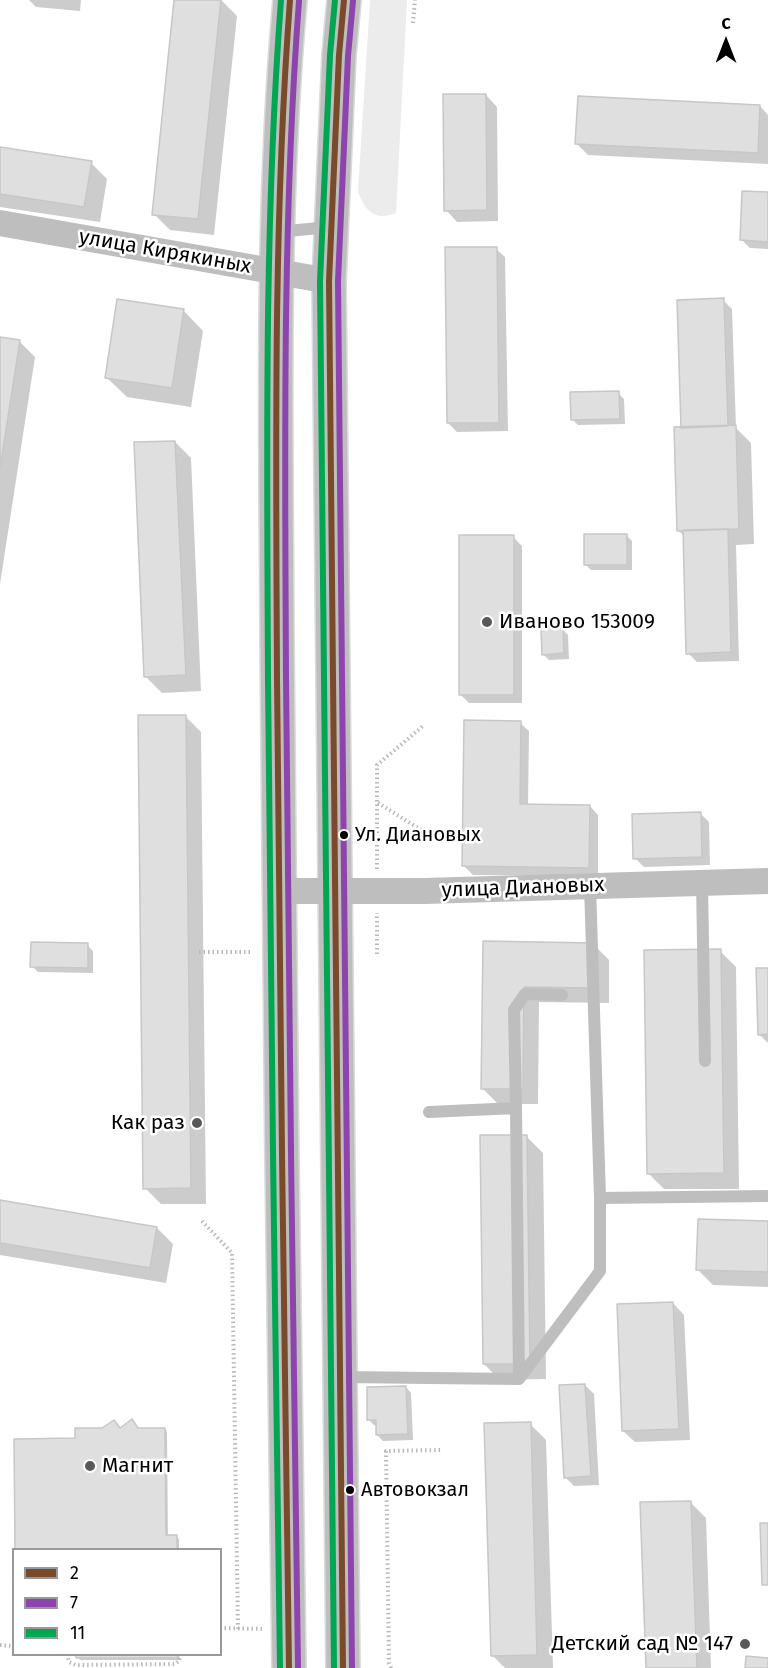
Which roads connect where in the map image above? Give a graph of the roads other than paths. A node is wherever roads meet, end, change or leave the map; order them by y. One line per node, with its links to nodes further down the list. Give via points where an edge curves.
1 (290, 0): 5 (highway)
2 (344, 0): 4 (highway)
3 (0, 223): 6 (street, улица Кирякиных)
4 (332, 226): 5 (lane); 7 (highway)
5 (277, 232): 6 (highway)
6 (275, 272): 7 (street, улица Кирякиных); 11 (highway)
7 (329, 281): 12 (highway)
8 (768, 881): 9 (street, улица Диановых)
9 (702, 883): 10 (street, улица Диановых); 14 (lane)
10 (590, 886): 12 (street, улица Диановых); 18 (lane)
11 (278, 891): 12 (street, улица Диановых); 21 (highway)
12 (334, 892): 19 (highway)
13 (562, 995): 15 (lane, via 525,994 514,1010)
14 (705, 1061)
15 (516, 1108): 16 (lane); 20 (lane)
16 (429, 1112)
17 (768, 1196): 18 (lane)
18 (600, 1198): 20 (lane, via 600,1271)
19 (340, 1377): 20 (lane); 22 (highway)
20 (519, 1379)
21 (289, 1668)
22 (343, 1668)

